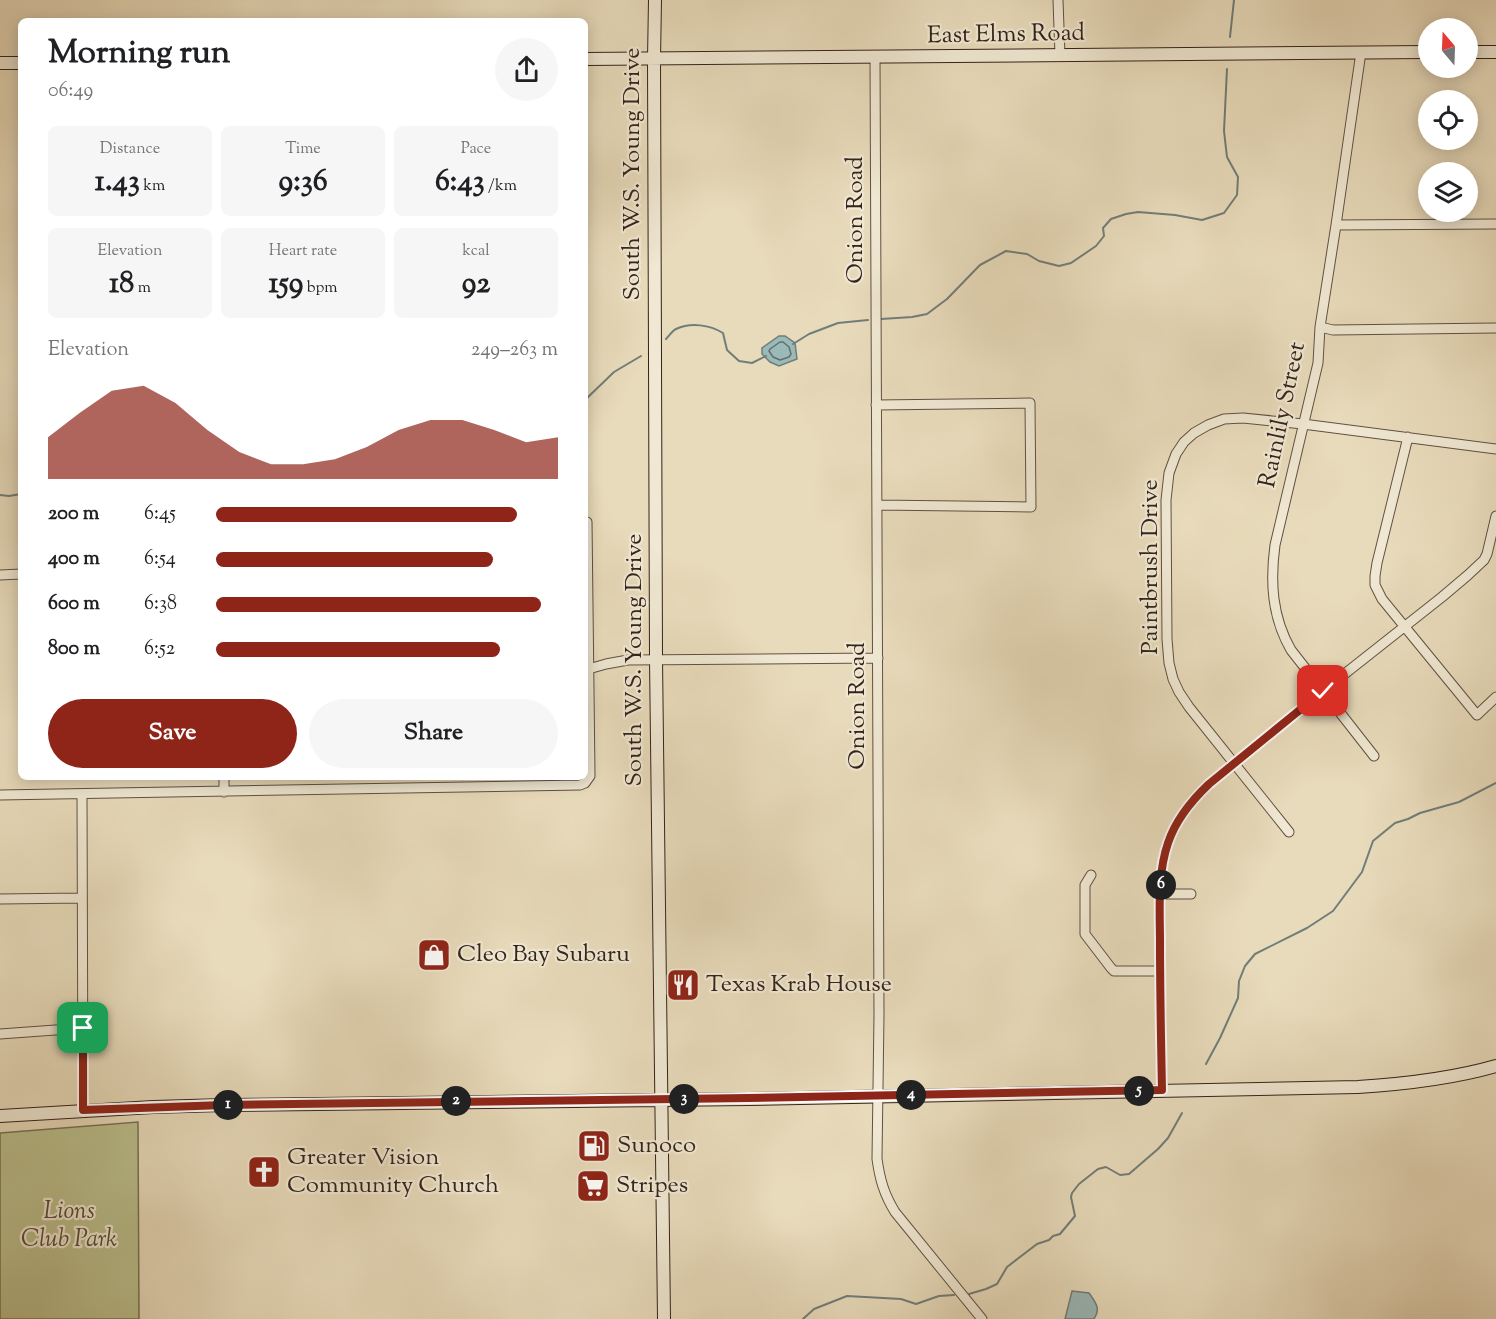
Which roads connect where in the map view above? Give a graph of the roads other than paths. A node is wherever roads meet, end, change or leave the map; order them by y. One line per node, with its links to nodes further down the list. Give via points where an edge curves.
1 (656, 0): 10 (main road, South W.S. Young Drive)
2 (1058, 0): 7 (street)
3 (1361, 52): 4 (main road, East Elms Road); 7 (main road, East Elms Road); 14 (street, Rainlily Street)
4 (1418, 52)
5 (1478, 52): 6 (main road)
6 (1496, 52)
7 (1060, 55): 8 (main road, East Elms Road)
8 (875, 57): 10 (main road, East Elms Road); 17 (street, Onion Road)
9 (588, 59): 10 (main road, East Elms Road)
10 (654, 59): 28 (main road, South W.S. Young Drive)
11 (0, 63): 12 (main road)
12 (18, 63)
13 (1496, 224): 14 (street)
14 (1336, 225): 15 (street, Rainlily Street)
15 (1320, 327): 16 (street); 18 (street, Rainlily Street, via 1318,363)
16 (1496, 328)
17 (876, 405): 21 (street, Onion Road); 21 (street, via 1030,403 1031,496 1031,507)
18 (1303, 424): 19 (street, Paintbrush Drive); 30 (street, Rainlily Street, via 1275,545 1272,589 1285,639); 34 (street, Paintbrush Drive, via 1224,419 1184,442 1169,473 1168,663 1179,692)
19 (1408, 437): 20 (street, Paintbrush Drive); 26 (street, via 1375,576 1378,593)
20 (1496, 449)
21 (877, 505): 27 (street, Onion Road)
22 (1496, 516): 23 (street)
23 (1491, 556): 26 (street)
24 (0, 574): 25 (street)
25 (18, 574)
26 (1403, 626): 30 (street); 31 (street, via 1477,715)
27 (878, 658): 28 (street); 52 (street, Onion Road)
28 (656, 659): 29 (street, via 618,661); 53 (main road, South W.S. Young Drive)
29 (588, 670)
30 (1323, 691): 33 (street, Rainlily Street); 34 (street)
31 (1496, 697)
32 (588, 705): 35 (street)
33 (1374, 756)
34 (1234, 764): 41 (street, Paintbrush Drive); 43 (street, via 1196,796 1175,826 1163,859)
35 (588, 779)
36 (224, 780): 38 (street)
37 (587, 780): 38 (street, via 580,785)
38 (224, 792): 39 (street)
39 (82, 794): 40 (street); 45 (street)
40 (0, 795)
41 (1289, 832)
42 (1091, 875): 47 (street, via 1085,885 1087,939 1114,970)
43 (1160, 894): 44 (street); 47 (street)
44 (1191, 894)
45 (82, 898): 46 (street); 48 (street)
46 (0, 899)
47 (1160, 971): 51 (street)
48 (83, 1028): 49 (street); 54 (street)
49 (0, 1034)
50 (1496, 1066): 51 (main road, via 1400,1084)
51 (1162, 1090): 52 (main road)
52 (877, 1095): 53 (main road); 57 (street, Onion Road, via 877,1159 885,1196)
53 (660, 1099): 54 (main road, via 236,1104); 56 (main road, South W.S. Young Drive)
54 (83, 1110): 55 (main road)
55 (0, 1116)
56 (664, 1319)
57 (982, 1319)

